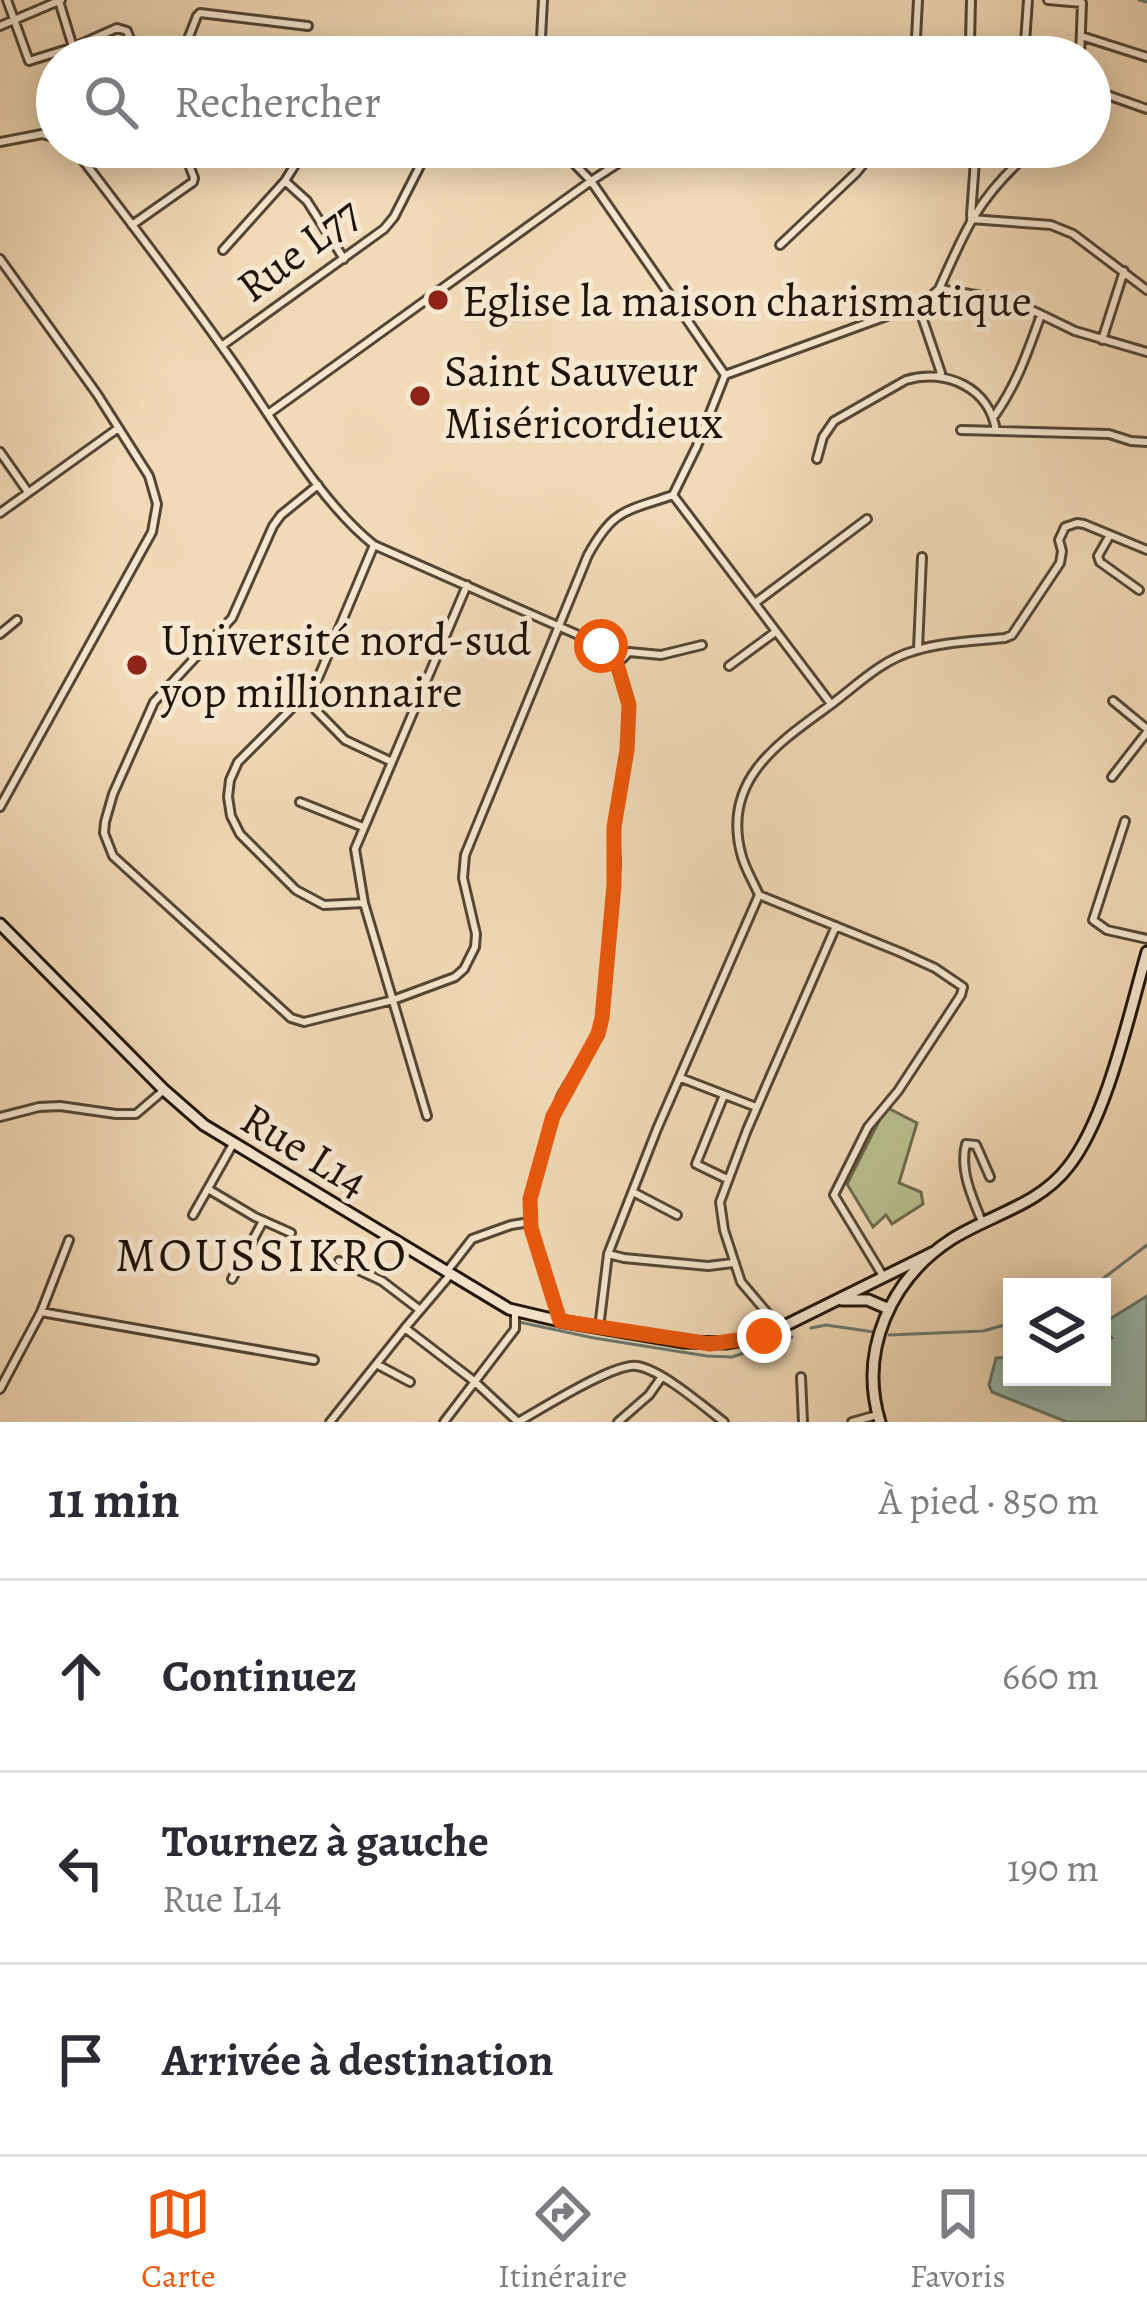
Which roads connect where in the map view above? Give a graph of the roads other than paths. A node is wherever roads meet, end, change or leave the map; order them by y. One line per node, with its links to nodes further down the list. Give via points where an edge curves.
1 (7, 0): 8 (street)
2 (60, 0): 8 (street); 11 (street)
3 (543, 0): 15 (street)
4 (918, 0): 16 (street)
5 (971, 0): 17 (street)
6 (1028, 0): 18 (street)
7 (1048, 0): 19 (street, via 1082,3)
8 (14, 20): 9 (street); 22 (street, via 29,61)
9 (0, 26)
10 (308, 26): 14 (street, via 200,14)
11 (70, 36)
12 (103, 36): 13 (street, via 117,28)
13 (127, 36)
14 (188, 36)
15 (541, 36)
16 (916, 36)
17 (970, 36)
18 (1025, 36)
19 (1081, 36)
20 (1111, 46): 21 (street)
21 (1147, 58)
22 (36, 60)
23 (1111, 96): 24 (street)
24 (1147, 109)
25 (36, 135): 26 (street)
26 (0, 142)
27 (89, 168): 39 (street)
28 (190, 168): 39 (street, via 193,182)
29 (293, 168): 36 (street)
30 (419, 168): 43 (street, Rue L77, via 389,224)
31 (578, 168): 37 (street)
32 (611, 168): 37 (street)
33 (860, 168): 40 (street)
34 (974, 168): 38 (street)
35 (1013, 168): 38 (street)
36 (285, 181): 41 (street); 43 (street, via 307,200)
37 (591, 181): 52 (street); 54 (street)
38 (970, 219): 44 (street, via 1051,225); 45 (street)
39 (132, 225): 50 (street)
40 (780, 245)
41 (223, 250)
42 (0, 259): 56 (street)
43 (344, 259): 50 (street, Rue L77)
44 (1124, 271): 46 (street); 49 (street)
45 (939, 289): 47 (street); 48 (street, via 995,296)
46 (1147, 290)
47 (918, 304): 52 (street); 53 (street)
48 (1041, 315): 49 (street); 55 (street)
49 (1102, 340): 51 (street)
50 (221, 346): 54 (street)
51 (1147, 352)
52 (725, 375): 64 (street)
53 (939, 375): 55 (street, via 968,386); 61 (street, via 906,380 842,416)
54 (268, 414): 62 (street)
55 (994, 416): 58 (street)
56 (117, 429): 63 (street); 89 (street, via 149,476 157,504 152,532)
57 (962, 430): 58 (street)
58 (996, 431): 59 (street)
59 (1147, 442)
60 (0, 452): 63 (street)
61 (817, 459)
62 (319, 485): 68 (street); 98 (street, via 281,515 227,625 154,702 104,833 113,856 291,1018 304,1022)
63 (28, 492): 65 (street)
64 (673, 495): 73 (street); 75 (street, via 603,528)
65 (0, 513)
66 (867, 519): 73 (street)
67 (1110, 535): 69 (street); 72 (street, via 1100,562); 79 (street, via 1077,523 1065,527 1060,563 1012,635)
68 (374, 545): 71 (street); 82 (street)
69 (1147, 550)
70 (922, 556): 79 (street)
71 (467, 585): 75 (street); 86 (street)
72 (1139, 590)
73 (754, 603): 76 (street)
74 (17, 620): 77 (street)
75 (559, 624): 80 (street); 98 (street, via 465,855 476,934 470,959 455,977)
76 (776, 632): 81 (street); 84 (street)
77 (0, 634)
78 (702, 645): 80 (street, via 661,655 629,652)
79 (919, 649): 84 (street)
80 (617, 664): 113 (street, via 629,726 602,1018 553,1116)
81 (729, 666)
82 (303, 697): 86 (street, via 345,740); 93 (street, via 238,762 231,816 296,890 324,904)
83 (1113, 701): 85 (street)
84 (831, 704): 92 (street, via 765,755 746,789 737,832)
85 (1147, 730): 87 (street)
86 (392, 761): 91 (street)
87 (1112, 777)
88 (300, 802): 91 (street)
89 (0, 807)
90 (1125, 821): 96 (street, via 1093,920)
91 (363, 827): 93 (street, via 355,858)
92 (759, 895): 95 (street); 99 (street)
93 (364, 903): 98 (street)
94 (0, 923): 100 (street, Rue L14)
95 (836, 926): 102 (street); 122 (street, via 962,987 868,1127 834,1195)
96 (1147, 938)
97 (1147, 952): 114 (street, via 1078,1154 1042,1191)
98 (394, 1000): 103 (street)
99 (681, 1078): 101 (street); 109 (street)
100 (164, 1090): 104 (street, via 136,1114 60,1106); 105 (street, Rue L14)
101 (724, 1095): 102 (street); 107 (street, via 696,1164)
102 (757, 1107): 107 (street)
103 (427, 1116)
104 (0, 1117)
105 (233, 1144): 108 (street); 121 (street, Rue L14)
106 (990, 1177): 114 (street, via 976,1145 966,1144 965,1172)
107 (728, 1180): 120 (street, via 721,1210)
108 (208, 1189): 110 (street); 112 (street)
109 (632, 1192): 111 (street); 118 (street)
110 (193, 1215)
111 (677, 1215)
112 (263, 1221): 115 (street); 123 (street)
113 (530, 1222): 121 (street, via 472,1239); 131 (street)
114 (983, 1224): 117 (street)
115 (291, 1233)
116 (69, 1240): 130 (street)
117 (934, 1252): 122 (street, Rue L14); 125 (street)
118 (608, 1254): 120 (street); 133 (street)
119 (339, 1261): 128 (street)
120 (733, 1264): 134 (street)
121 (448, 1274): 128 (street); 129 (street, Rue L14)
122 (883, 1276): 124 (street, Rue L14)
123 (232, 1279)
124 (865, 1286): 125 (street); 126 (street, Rue L14)
125 (896, 1295): 127 (street)
126 (842, 1300): 127 (street); 134 (street, Rue L14)
127 (889, 1309): 142 (street, via 874,1358)
128 (420, 1310): 132 (street)
129 (515, 1311): 131 (street, Rue L14); 139 (street, via 515,1329)
130 (41, 1312): 135 (street); 141 (street)
131 (560, 1321): 133 (street, Rue L14)
132 (406, 1328): 136 (street); 139 (street)
133 (599, 1328): 134 (street, Rue L14, via 710,1344)
134 (781, 1328)
135 (314, 1360)
136 (378, 1364): 140 (street); 143 (street)
137 (801, 1377): 148 (street)
138 (662, 1378): 145 (street, via 626,1366); 146 (street); 147 (street)
139 (474, 1381): 144 (street); 145 (street)
140 (410, 1382)
141 (0, 1389)
142 (879, 1418): 149 (street)
143 (331, 1422)
144 (444, 1422)
145 (518, 1422)
146 (617, 1422)
147 (724, 1422)
148 (803, 1422)
149 (852, 1422)

